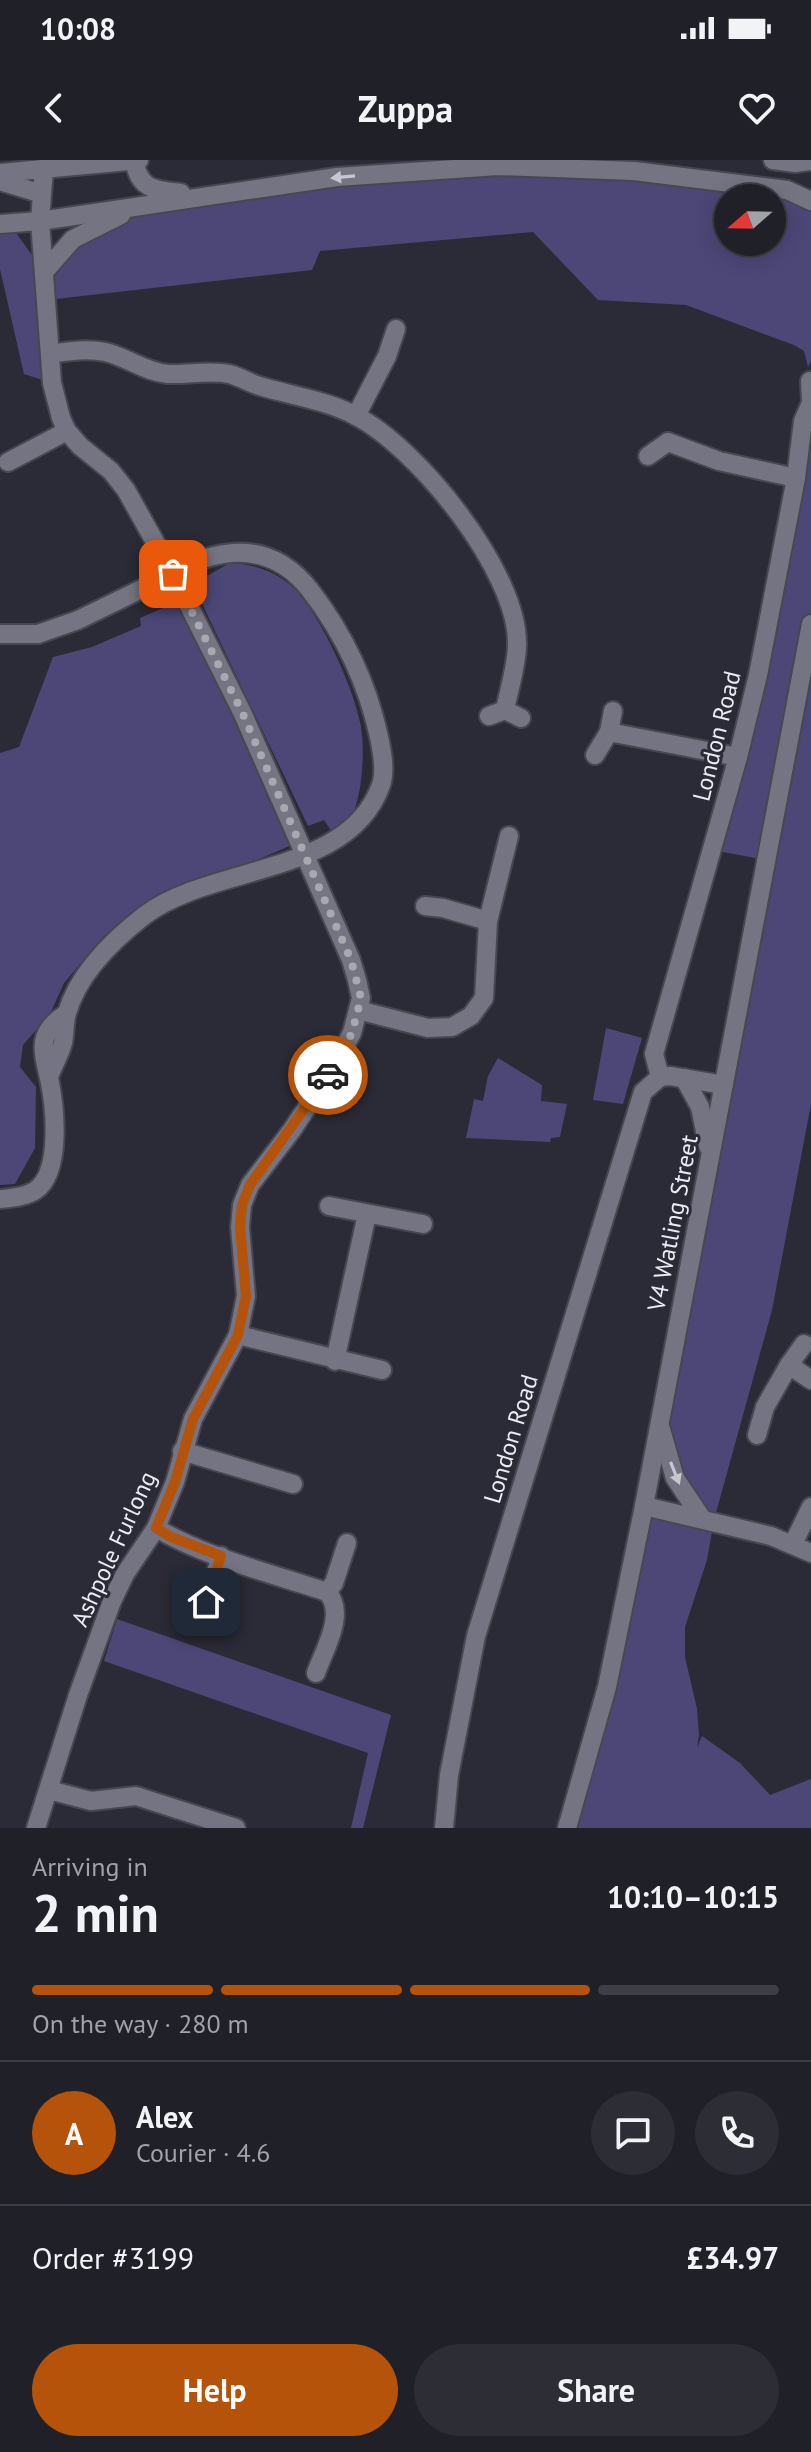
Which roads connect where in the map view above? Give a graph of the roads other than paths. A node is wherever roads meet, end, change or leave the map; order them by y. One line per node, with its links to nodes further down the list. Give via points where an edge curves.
1 (65, 160): 5 (street)
2 (136, 160): 5 (street); 8 (street, via 136,174 145,185)
3 (773, 160): 4 (street)
4 (811, 161)
5 (44, 168): 6 (street); 7 (street, Ashpole Furlong)
6 (1, 177): 7 (street)
7 (42, 194): 11 (street, Ashpole Furlong)
8 (201, 196): 9 (street, one-way to 8, via 787,190 634,171 498,166 337,177); 10 (street)
9 (811, 201)
10 (145, 204): 11 (street); 13 (street, via 73,239)
11 (40, 221): 12 (street); 13 (street, Ashpole Furlong)
12 (4, 223)
13 (44, 272): 15 (street, Ashpole Furlong)
14 (396, 329): 18 (street)
15 (50, 354): 18 (street, via 104,352 168,374 232,375); 20 (street, Ashpole Furlong, via 56,401)
16 (810, 381): 17 (street, London Road)
17 (811, 402): 24 (street, London Road, via 803,421)
18 (356, 416): 29 (street, via 402,449 443,491 500,582 517,644)
19 (660, 424): 21 (street)
20 (67, 431): 23 (street); 25 (street, Ashpole Furlong, via 126,490)
21 (668, 442): 22 (street); 24 (street, via 719,461)
22 (648, 456)
23 (8, 462)
24 (796, 478): 32 (street, London Road)
25 (173, 574): 27 (street, via 38,634); 34 (street, Ashpole Furlong); 34 (street, via 222,552 274,560 302,579 351,653 374,714 382,783 363,817 338,840)
26 (811, 624): 40 (street, V4 Watling Street)
27 (0, 634)
28 (613, 711): 30 (street)
29 (505, 714)
30 (609, 732): 31 (street); 32 (street)
31 (595, 755)
32 (738, 757): 38 (street, London Road, via 654,1054)
33 (509, 836): 36 (street)
34 (305, 853): 37 (street, Ashpole Furlong, via 351,960 361,998); 42 (street, via 164,904 96,962 66,1014 53,1022 43,1041 53,1163 36,1190)
35 (425, 906): 36 (street)
36 (488, 921): 37 (street, via 484,998 471,1016 452,1027 428,1028)
37 (358, 1010): 46 (street, Ashpole Furlong, via 352,1033 329,1074 250,1185 242,1205 246,1296)
38 (660, 1077): 39 (street); 70 (street, London Road, via 643,1092 476,1636)
39 (684, 1078): 40 (street); 41 (street, via 700,1107)
40 (724, 1085): 41 (street, V4 Watling Street)
41 (710, 1156): 52 (street, V4 Watling Street)
42 (0, 1199)
43 (329, 1206): 44 (street)
44 (367, 1214): 45 (street); 48 (street)
45 (423, 1224)
46 (238, 1335): 48 (street); 54 (street, Ashpole Furlong, via 193,1419)
47 (804, 1344): 49 (street)
48 (335, 1361): 50 (street)
49 (789, 1365): 51 (street); 53 (street, via 765,1407)
50 (382, 1370)
51 (811, 1380)
52 (660, 1424): 56 (street, V4 Watling Street); 58 (street, one-way to 58, via 675,1478)
53 (757, 1435)
54 (182, 1451): 55 (street); 59 (street, Ashpole Furlong)
55 (293, 1484)
56 (644, 1506): 58 (street); 71 (street, V4 Watling Street, via 607,1687)
57 (811, 1507): 61 (street)
58 (701, 1517): 61 (street)
59 (156, 1528): 63 (street); 67 (street, Ashpole Furlong, via 112,1601)
60 (347, 1543): 64 (street)
61 (793, 1544): 62 (street)
62 (811, 1553)
63 (221, 1556): 64 (street); 65 (street)
64 (327, 1592): 66 (street, via 336,1616)
65 (199, 1625)
66 (316, 1673)
67 (49, 1790): 68 (street, Ashpole Furlong); 69 (street, via 91,1801 136,1796)
68 (36, 1828)
69 (236, 1828)
70 (444, 1828)
71 (567, 1828)

